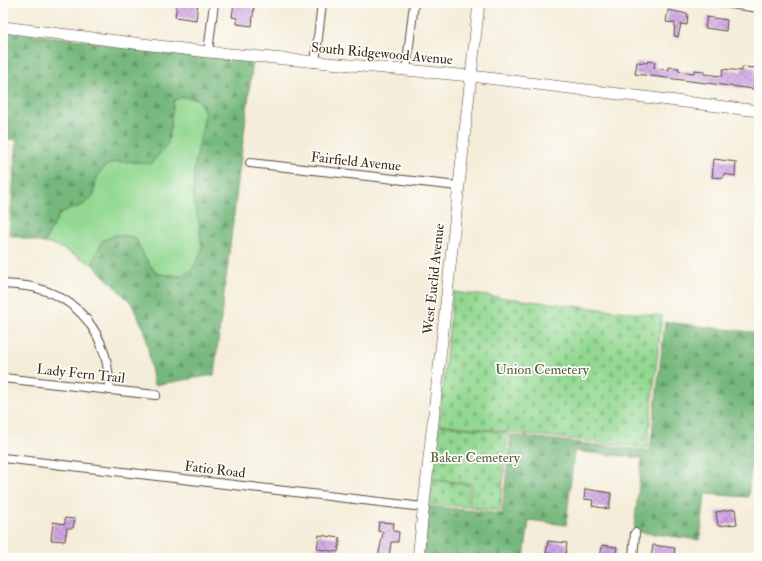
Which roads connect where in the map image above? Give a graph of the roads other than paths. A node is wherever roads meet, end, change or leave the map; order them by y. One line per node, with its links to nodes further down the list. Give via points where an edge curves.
1 (214, 3): 8 (street)
2 (322, 3): 9 (street)
3 (414, 3): 10 (street)
4 (479, 3): 11 (street, West Euclid Avenue)
5 (724, 3): 6 (street)
6 (759, 8)
7 (3, 27): 8 (street, South Ridgewood Avenue)
8 (208, 52): 9 (street, South Ridgewood Avenue)
9 (315, 62): 10 (street, South Ridgewood Avenue)
10 (406, 72): 11 (street, South Ridgewood Avenue)
11 (471, 76): 12 (street, South Ridgewood Avenue); 14 (street, West Euclid Avenue)
12 (759, 111)
13 (250, 163): 14 (street, Fairfield Avenue)
14 (458, 186): 20 (street, West Euclid Avenue)
15 (3, 284): 17 (street, via 38,288 78,311 91,324 101,343 108,362)
16 (3, 378): 17 (street, Lady Fern Trail)
17 (110, 390): 18 (street, Lady Fern Trail)
18 (156, 395)
19 (3, 458): 20 (street, Fatio Road)
20 (424, 507): 22 (street, West Euclid Avenue)
21 (635, 533): 23 (street)
22 (418, 558)
23 (633, 558)

